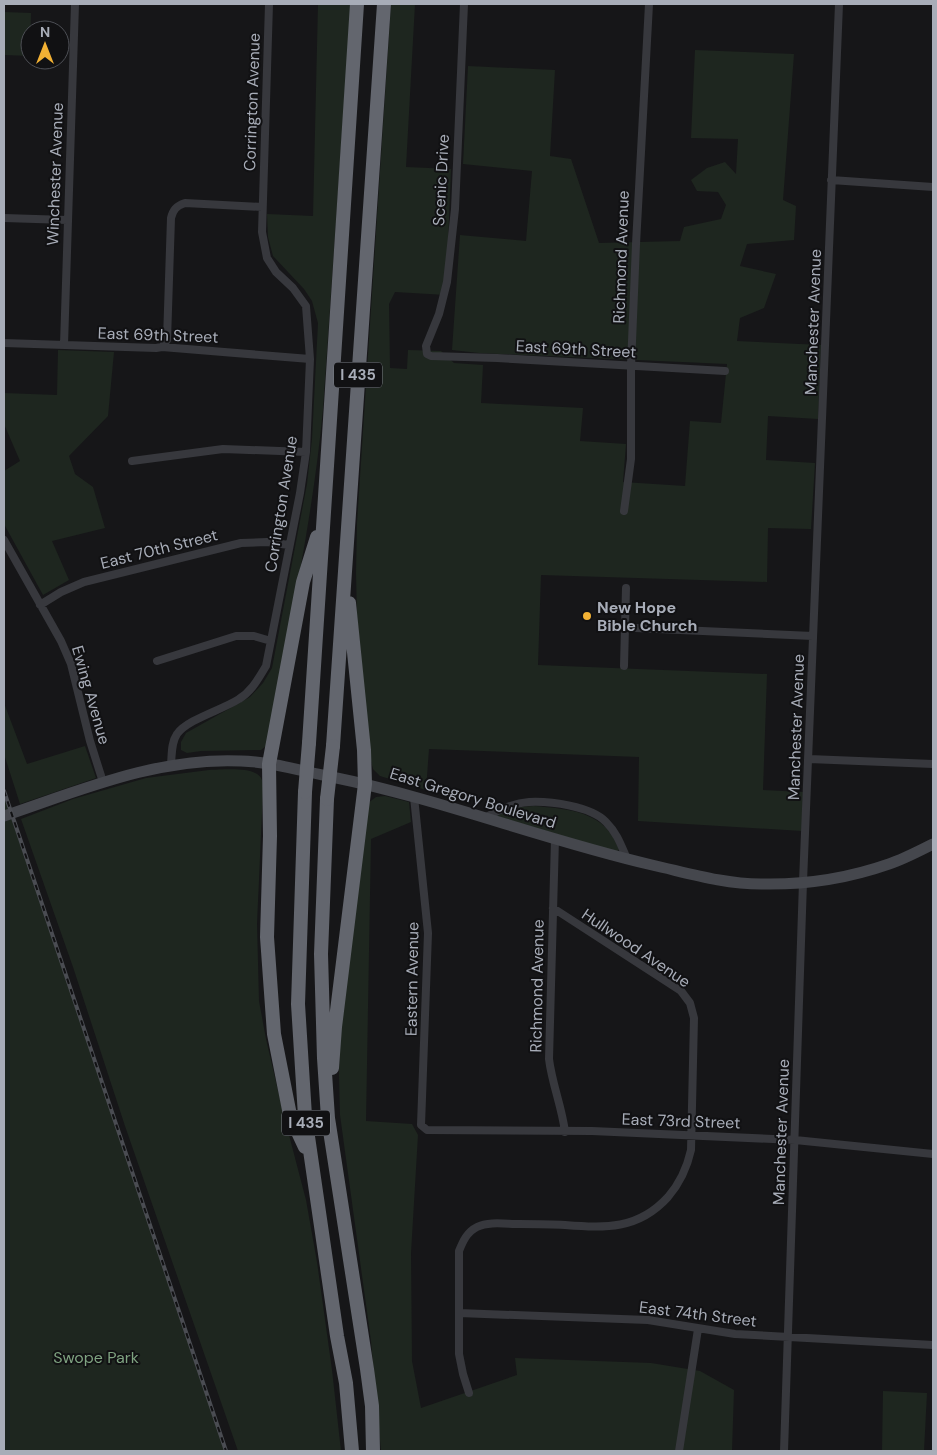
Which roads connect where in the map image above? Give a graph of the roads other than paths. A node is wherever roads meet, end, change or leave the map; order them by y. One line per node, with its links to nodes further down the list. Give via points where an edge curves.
1 (75, 4): 12 (street, Winchester Avenue)
2 (269, 4): 10 (street, Corrington Avenue)
3 (357, 4): 23 (highway, I 435)
4 (384, 4): 26 (highway, I 435)
5 (464, 4): 16 (street, Scenic Drive, via 455,209 447,282 426,346)
6 (649, 4): 18 (street, Richmond Avenue)
7 (839, 4): 8 (street, Manchester Avenue)
8 (831, 180): 9 (street); 31 (street, Manchester Avenue)
9 (933, 187)
10 (262, 206): 15 (street, via 185,203 176,207 170,218 167,340); 17 (street, Corrington Avenue, via 266,258 306,306)
11 (4, 218): 12 (street)
12 (67, 220): 14 (street, Winchester Avenue)
13 (4, 343): 14 (street, East 69th Street)
14 (64, 345): 15 (street, East 69th Street)
15 (162, 346): 17 (street, East 69th Street)
16 (427, 354): 18 (street, East 69th Street)
17 (310, 359): 20 (street, Corrington Avenue)
18 (631, 366): 19 (street, East 69th Street); 22 (street, Richmond Avenue, via 631,459)
19 (725, 371)
20 (306, 452): 21 (street, via 223,449); 25 (street, Corrington Avenue)
21 (132, 461)
22 (624, 511)
23 (324, 517): 37 (highway, via 303,582); 55 (highway, I 435, bridge, via 305,792 298,1004)
24 (4, 540): 28 (street, Ewing Avenue)
25 (289, 545): 28 (street, East 70th Street, via 241,543 84,582); 32 (street, Corrington Avenue)
26 (345, 567): 40 (highway); 49 (highway, I 435, bridge, via 327,799 321,954)
27 (626, 588): 30 (street)
28 (40, 605): 39 (street, Ewing Avenue, via 71,664 90,742)
29 (614, 627): 30 (street)
30 (625, 627): 31 (street); 34 (street)
31 (813, 636): 35 (street, Manchester Avenue)
32 (271, 641): 33 (street, via 254,636 236,636); 36 (street, Corrington Avenue, via 266,666 255,684 238,700 181,729 173,742)
33 (156, 661)
34 (624, 666)
35 (809, 759): 38 (street); 47 (street, Manchester Avenue)
36 (171, 764): 37 (main road, East Gregory Boulevard, via 216,760); 39 (main road, East Gregory Boulevard)
37 (269, 764): 40 (main road, East Gregory Boulevard); 55 (highway, via 267,937 274,1034 290,1115)
38 (933, 764)
39 (104, 782): 42 (main road, East Gregory Boulevard)
40 (365, 784): 41 (main road, East Gregory Boulevard); 49 (highway, via 335,1027)
41 (414, 798): 43 (main road, East Gregory Boulevard); 50 (street, Eastern Avenue, via 428,933 421,1125)
42 (4, 816)
43 (485, 818): 44 (main road, East Gregory Boulevard); 46 (street, via 497,810 528,802 580,808 605,820 617,835)
44 (555, 839): 46 (main road, East Gregory Boulevard); 48 (street, Richmond Avenue)
45 (933, 844): 47 (main road, East Gregory Boulevard, via 882,866)
46 (627, 859): 47 (main road, East Gregory Boulevard, via 721,880 761,884)
47 (803, 882): 53 (street, Manchester Avenue)
48 (553, 908): 51 (street, Richmond Avenue, via 549,1058); 52 (street, Hullwood Avenue, via 681,991 690,1003 694,1018)
49 (328, 1118): 62 (highway, I 435, via 372,1406)
50 (427, 1130): 51 (street, East 73rd Street)
51 (565, 1132): 52 (street, East 73rd Street)
52 (691, 1136): 53 (street, East 73rd Street); 56 (street, Hullwood Avenue, via 688,1162 682,1176 650,1214 602,1228 489,1224 471,1230 460,1251)
53 (795, 1140): 54 (street, East 73rd Street); 58 (street, Manchester Avenue)
54 (933, 1154)
55 (311, 1160): 61 (highway, I 435, via 346,1382)
56 (459, 1313): 57 (street, East 74th Street, via 648,1320); 60 (street, via 459,1354)
57 (698, 1329): 58 (street, East 74th Street); 63 (street)
58 (788, 1337): 59 (street, East 74th Street); 64 (street, Manchester Avenue)
59 (933, 1345)
60 (469, 1394)
61 (352, 1451)
62 (373, 1451)
63 (679, 1451)
64 (784, 1451)

